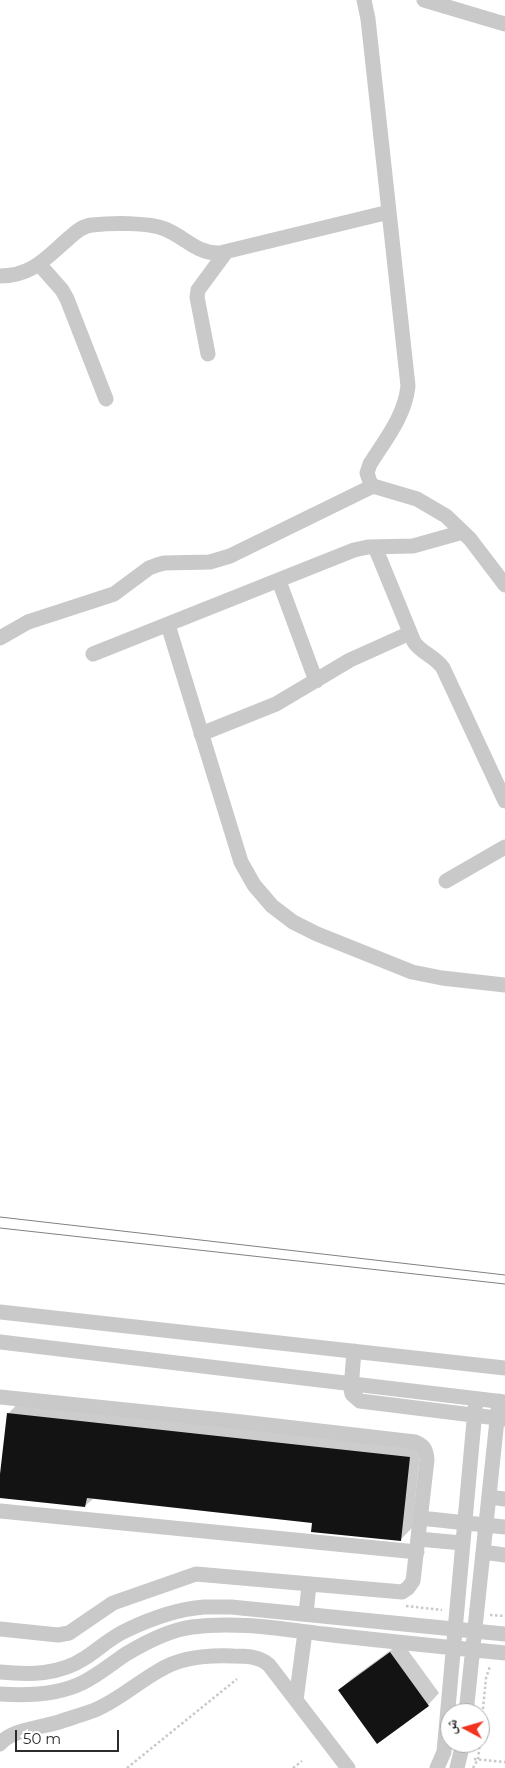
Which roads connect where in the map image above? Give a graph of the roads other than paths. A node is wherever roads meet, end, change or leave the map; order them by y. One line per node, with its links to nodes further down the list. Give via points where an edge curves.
1 (364, 0): 4 (street)
2 (424, 0): 3 (street)
3 (505, 24)
4 (389, 212): 5 (street); 10 (street, via 408,386 402,412 368,469 368,478)
5 (226, 252): 6 (street, via 202,251 166,229 151,225 91,225 78,230); 8 (street, via 201,284 198,293)
6 (39, 264): 7 (street, via 19,274); 9 (street, via 67,299)
7 (0, 276)
8 (208, 354)
9 (106, 399)
10 (373, 486): 11 (street, via 417,499 446,516); 17 (street, via 230,556 210,562 156,565 114,594 28,622)
11 (463, 532): 12 (street, via 412,546); 14 (street)
12 (375, 547): 13 (street, via 354,550); 16 (street)
13 (279, 580): 15 (street); 19 (street)
14 (505, 585)
15 (168, 625): 18 (street); 20 (street)
16 (410, 633): 19 (street, via 350,660); 21 (street, via 418,648 443,668)
17 (0, 638)
18 (93, 654)
19 (316, 681): 20 (street, via 276,704)
20 (201, 734): 24 (street, via 241,862 254,885 272,906 293,922 398,968 434,977)
21 (505, 801)
22 (505, 847): 23 (street)
23 (446, 881)
24 (505, 985)
25 (0, 1312): 27 (street)
26 (0, 1342): 29 (street)
27 (354, 1352): 28 (street); 29 (street)
28 (505, 1368)
29 (351, 1384): 31 (street); 33 (street, via 352,1394 360,1401)
30 (0, 1397): 38 (street, via 415,1442 426,1451 427,1460)
31 (476, 1399): 32 (street); 33 (street)
32 (502, 1402): 34 (street)
33 (474, 1415): 34 (street); 39 (street)
34 (501, 1418): 35 (street)
35 (489, 1497): 36 (street); 40 (street)
36 (505, 1499)
37 (0, 1511): 43 (street)
38 (420, 1518): 39 (street); 43 (street)
39 (464, 1522): 40 (street); 42 (street)
40 (486, 1525): 41 (street); 44 (street)
41 (505, 1527)
42 (462, 1543): 43 (street); 49 (street)
43 (417, 1545): 46 (street, via 414,1580 402,1592)
44 (483, 1552): 45 (street); 50 (street)
45 (505, 1554)
46 (309, 1584): 47 (street); 48 (street, via 196,1574 113,1603 69,1633 58,1635)
47 (306, 1614): 49 (street); 56 (street, via 231,1607 202,1607 179,1612 125,1630 85,1658)
48 (0, 1629)
49 (455, 1629): 50 (street); 53 (street)
50 (474, 1631): 52 (street); 54 (street)
51 (305, 1632): 53 (street); 58 (street, via 219,1625 191,1627 165,1634 125,1655 104,1671); 60 (street)
52 (505, 1634)
53 (453, 1648): 54 (street); 64 (street, via 444,1752)
54 (473, 1650): 55 (street); 61 (street)
55 (499, 1658)
56 (59, 1670): 57 (street, via 25,1674); 58 (street)
57 (0, 1672)
58 (67, 1688): 59 (street, via 36,1694)
59 (0, 1694)
60 (296, 1700): 62 (street, via 264,1661 250,1656 201,1657 160,1669 97,1709 18,1733); 63 (street)
61 (467, 1703)
62 (0, 1744)
63 (348, 1768)
64 (436, 1768)

